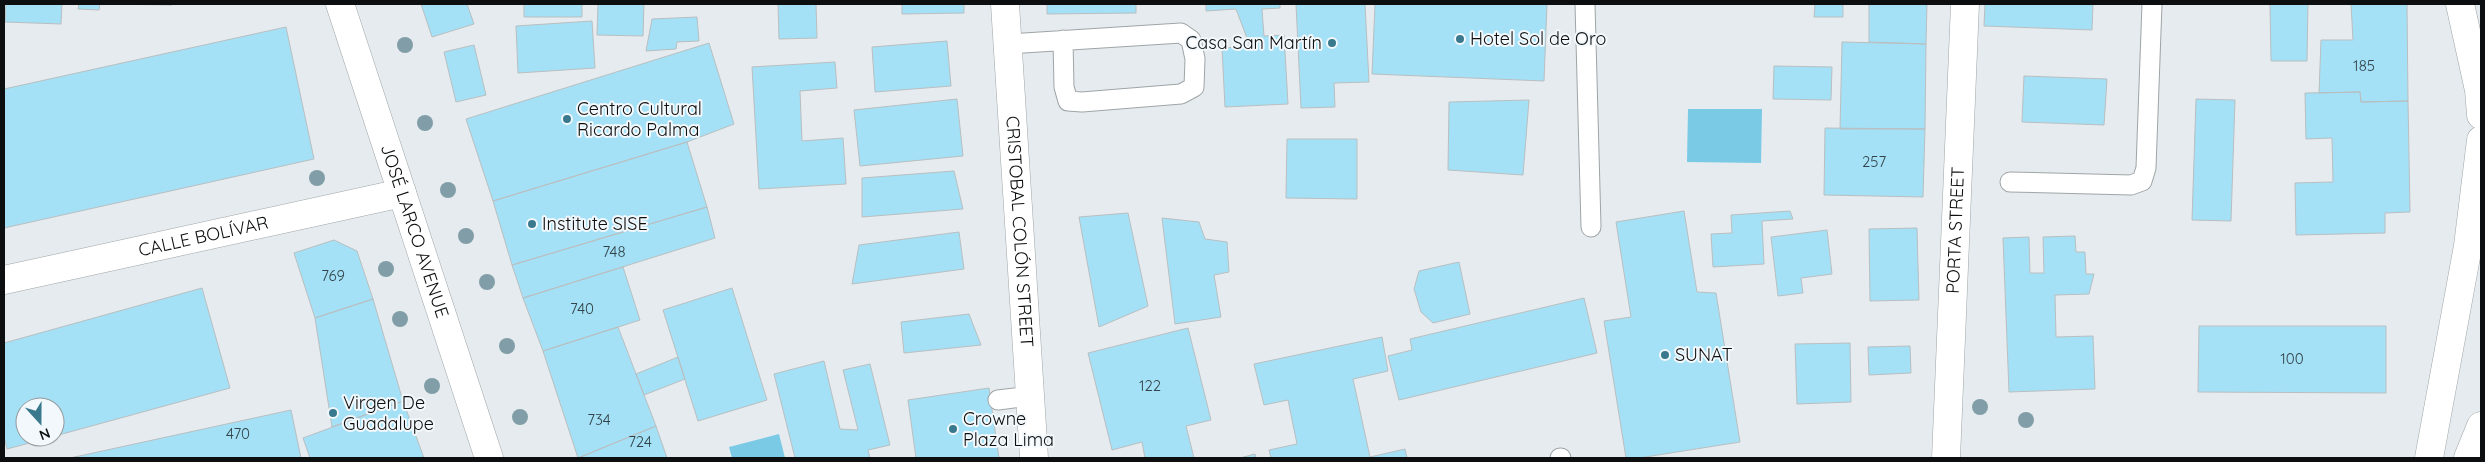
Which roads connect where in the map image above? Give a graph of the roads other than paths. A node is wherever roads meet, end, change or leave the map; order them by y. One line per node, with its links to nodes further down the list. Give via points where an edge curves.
1 (340, 4): 12 (street, JOSÉ LARCO AVENUE)
2 (1005, 4): 8 (street, CRISTOBAL COLÓN STREET)
3 (1585, 4): 13 (lane)
4 (1965, 4): 21 (street, PORTA STREET)
5 (2152, 4): 11 (lane, via 2146,168 2142,181 2132,185)
6 (2460, 4): 9 (street, via 2479,90)
7 (1063, 40): 7 (lane, via 1064,87 1068,101 1181,94 1194,87 1195,59 1191,40 1182,33); 8 (lane)
8 (1008, 44): 16 (street, CRISTOBAL COLÓN STREET)
9 (2481, 115)
10 (2481, 140): 14 (street)
11 (2010, 182)
12 (402, 193): 15 (street, CALLE BOLÍVAR); 19 (street, JOSÉ LARCO AVENUE)
13 (1591, 227)
14 (2475, 248): 22 (street)
15 (4, 280)
16 (1030, 396): 17 (lane); 20 (street, CRISTOBAL COLÓN STREET)
17 (998, 400)
18 (2481, 426): 23 (street)
19 (490, 458)
20 (1034, 458)
21 (1946, 458)
22 (2429, 458)
23 (2468, 458)

